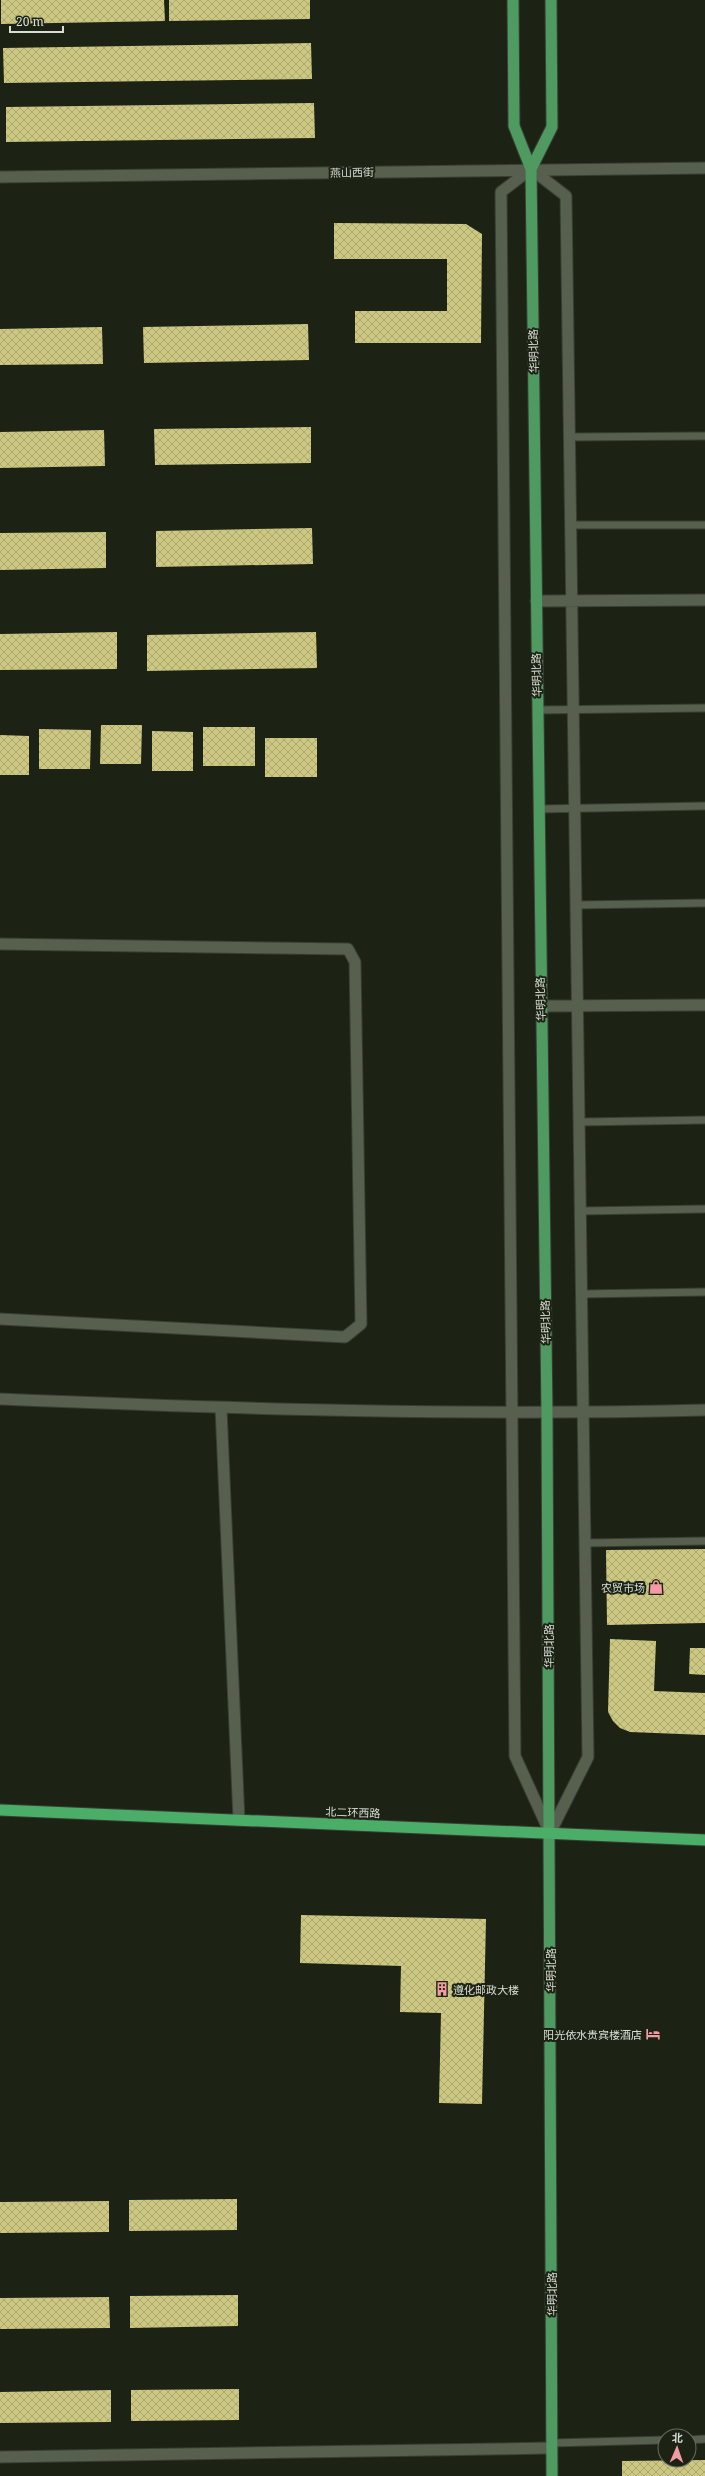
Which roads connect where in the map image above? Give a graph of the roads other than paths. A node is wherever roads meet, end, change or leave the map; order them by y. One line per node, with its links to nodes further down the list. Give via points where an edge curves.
1 (513, 0): 4 (main road, 华明北路, via 514,126)
2 (551, 0): 4 (main road, 华明北路, via 552,127)
3 (705, 168): 4 (street, 燕山西街)
4 (531, 169): 5 (street, 燕山西街); 7 (street, via 566,196); 11 (main road, 华明北路); 35 (street, via 501,192)
5 (0, 177)
6 (705, 436): 7 (lane)
7 (570, 438): 8 (street)
8 (571, 525): 9 (lane); 12 (street)
9 (705, 525)
10 (705, 600): 12 (street)
11 (536, 601): 12 (street); 14 (main road, 华明北路)
12 (572, 601): 15 (street)
13 (705, 708): 15 (lane)
14 (537, 710): 15 (lane); 18 (main road, 华明北路)
15 (574, 710): 17 (street)
16 (705, 806): 17 (lane)
17 (575, 808): 18 (lane); 20 (street)
18 (538, 809): 23 (main road, 华明北路)
19 (705, 903): 20 (lane)
20 (576, 905): 24 (street)
21 (0, 944): 31 (street, via 348,949 355,962 361,1324 345,1337)
22 (705, 1005): 24 (street)
23 (540, 1006): 24 (street); 37 (main road, 华明北路)
24 (578, 1006): 26 (street)
25 (705, 1120): 26 (lane)
26 (579, 1122): 28 (street)
27 (705, 1208): 28 (lane)
28 (580, 1211): 30 (street)
29 (705, 1292): 30 (lane)
30 (581, 1294): 36 (street)
31 (0, 1319)
32 (0, 1399): 33 (street)
33 (222, 1408): 35 (street); 41 (street)
34 (705, 1410): 36 (street)
35 (512, 1413): 37 (street); 42 (street, via 515,1756)
36 (583, 1413): 37 (street); 39 (street)
37 (547, 1414): 42 (main road, 华明北路)
38 (705, 1541): 39 (lane)
39 (585, 1543): 42 (street, via 588,1757)
40 (0, 1810): 41 (highway, 北二环西路)
41 (239, 1820): 42 (highway, 北二环西路)
42 (550, 1833): 43 (highway, 北二环西路); 45 (main road, 华明北路)
43 (705, 1840)
44 (657, 2440): 45 (lane)
45 (551, 2446): 46 (street); 47 (main road, 华明北路)
46 (0, 2457)
47 (552, 2476)

